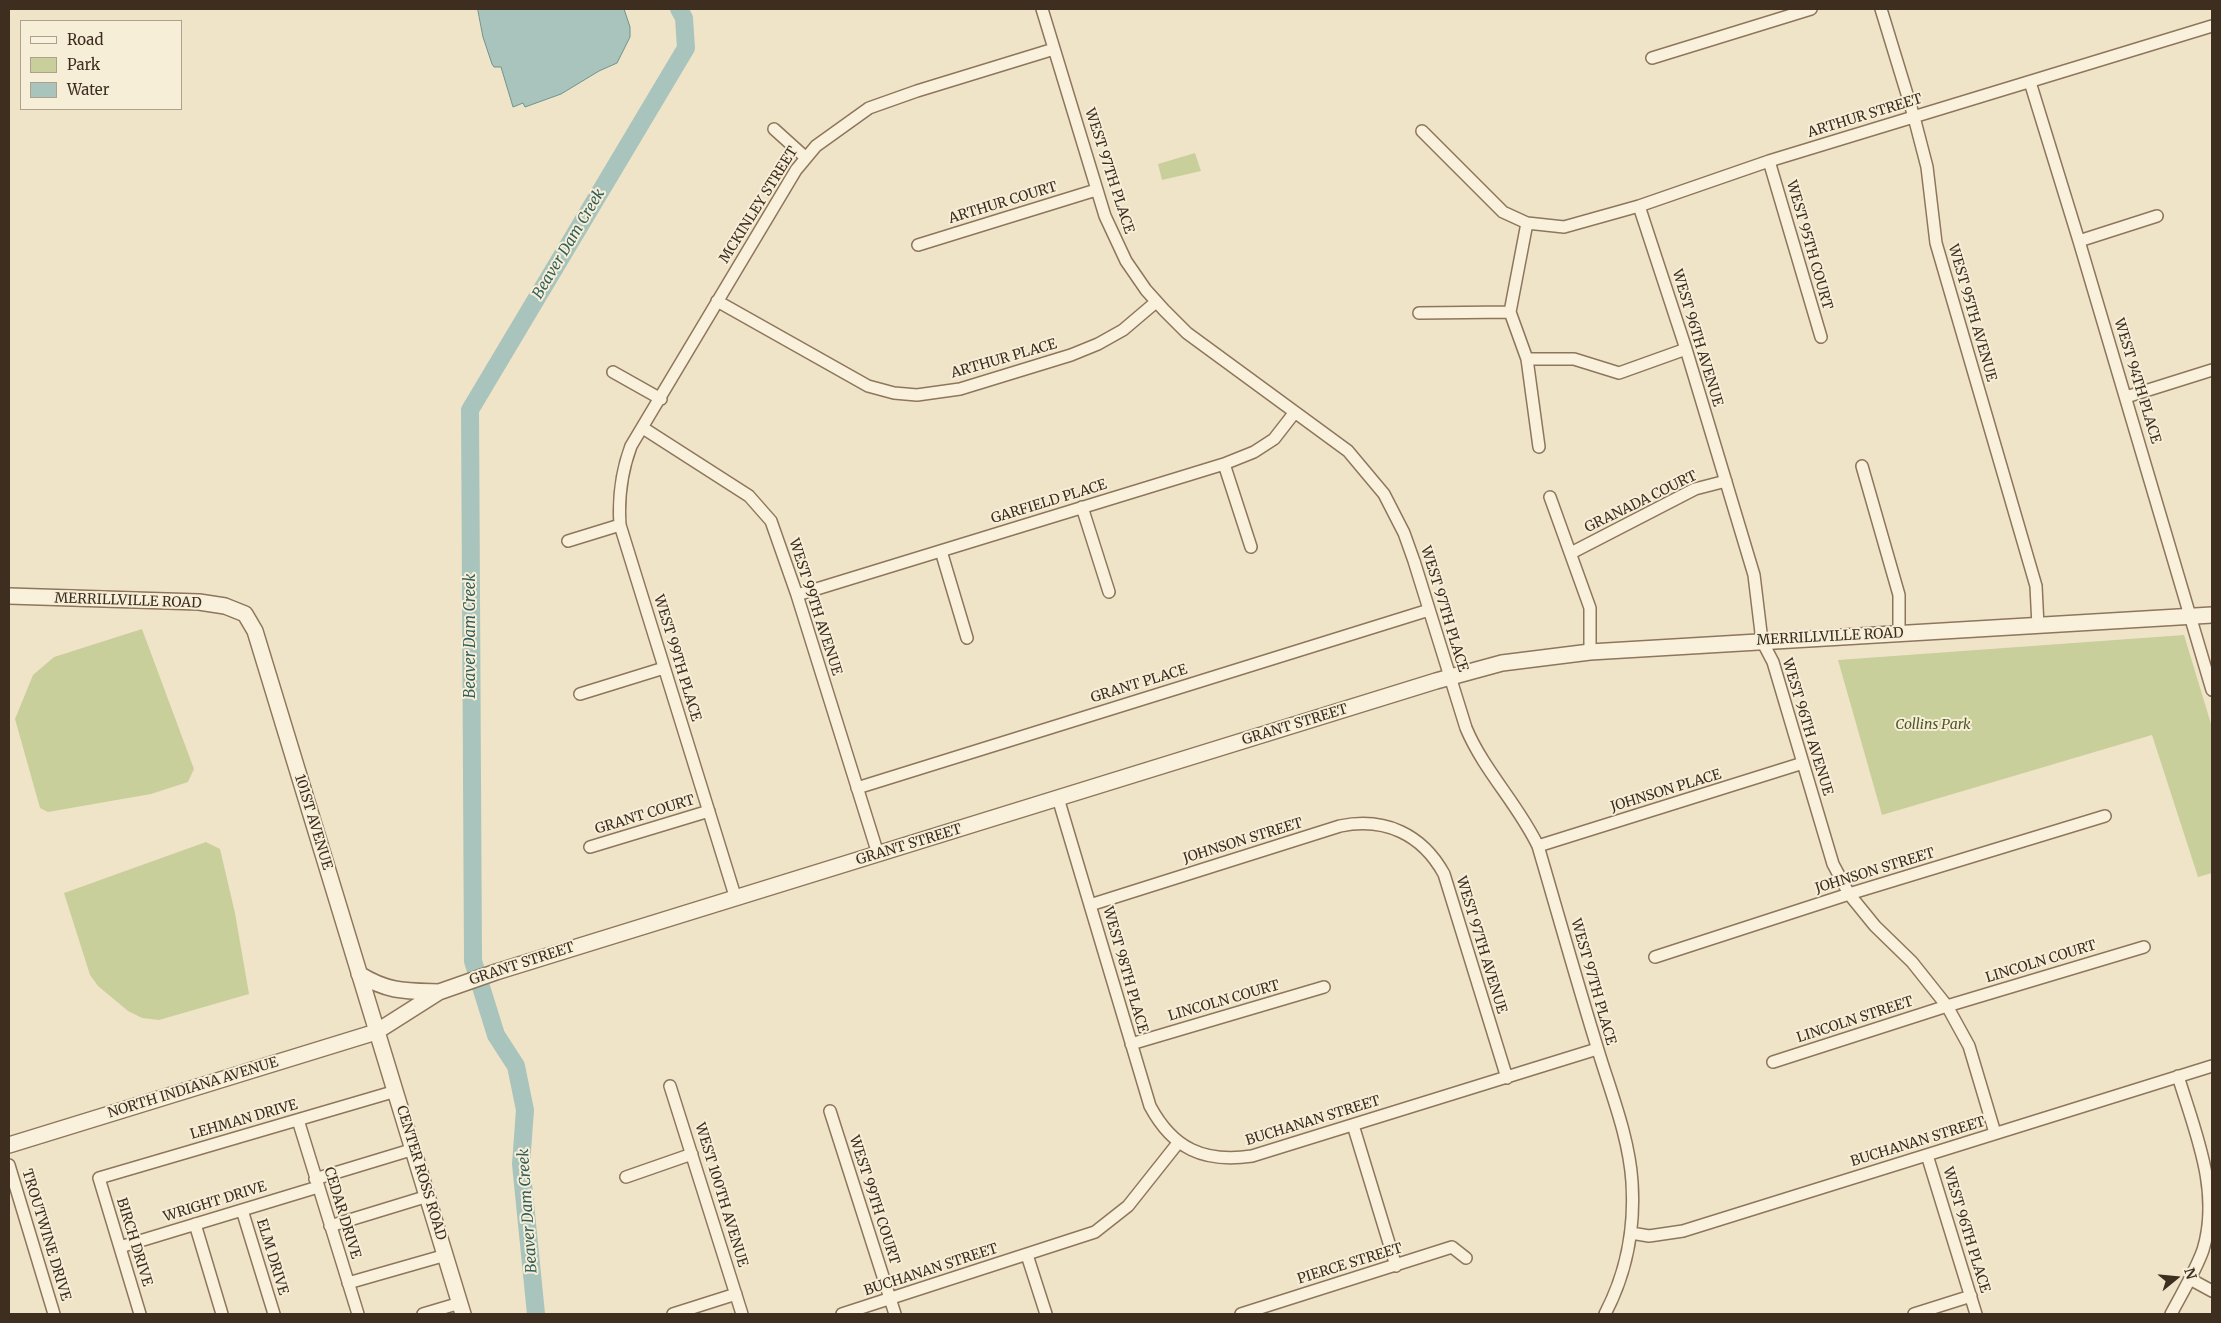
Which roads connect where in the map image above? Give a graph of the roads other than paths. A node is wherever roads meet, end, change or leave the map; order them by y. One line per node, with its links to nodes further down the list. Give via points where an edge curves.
1 (1042, 9): 5 (street, WEST 97TH PLACE)
2 (1811, 9): 6 (street)
3 (1881, 9): 8 (street, WEST 95TH AVENUE)
4 (2212, 26): 7 (street, ARTHUR STREET)
5 (1054, 49): 11 (street, MCKINLEY STREET, via 868,108); 13 (street, WEST 97TH PLACE)
6 (1652, 58)
7 (2030, 82): 8 (street, ARTHUR STREET); 17 (street, WEST 94TH PLACE)
8 (1914, 117): 12 (street, ARTHUR STREET); 50 (street, WEST 95TH AVENUE, via 1927,167 1936,244 2036,586)
9 (774, 129): 11 (street)
10 (1422, 131): 16 (street, ARTHUR STREET, via 1503,212)
11 (805, 157): 19 (street, MCKINLEY STREET)
12 (1769, 161): 14 (street, ARTHUR STREET); 23 (street, WEST 95TH COURT)
13 (1096, 190): 18 (street, ARTHUR COURT); 20 (street, WEST 97TH PLACE, via 1126,262)
14 (1639, 206): 16 (street, ARTHUR STREET, via 1564,227); 24 (street, WEST 96TH AVENUE)
15 (2157, 216): 17 (street)
16 (1527, 223): 21 (street)
17 (2079, 241): 28 (street, WEST 94TH PLACE)
18 (918, 245)
19 (718, 301): 20 (street, ARTHUR PLACE, via 868,386 916,395 960,389 1071,355 1123,330); 29 (street, MCKINLEY STREET)
20 (1156, 302): 30 (street, WEST 97TH PLACE, via 1187,333)
21 (1510, 312): 22 (street); 25 (street)
22 (1419, 313)
23 (1821, 337)
24 (1686, 349): 25 (street, via 1619,372 1574,358); 35 (street, WEST 96TH AVENUE)
25 (1527, 359): 32 (street)
26 (2212, 370): 28 (street)
27 (613, 372): 29 (street)
28 (2126, 397): 49 (street, WEST 94TH PLACE)
29 (661, 399): 31 (street, MCKINLEY STREET)
30 (1295, 412): 33 (street, GARFIELD PLACE, via 1274,439 1254,452); 46 (street, WEST 97TH PLACE, via 1348,451 1384,494 1404,533)
31 (643, 428): 38 (street, WEST 99TH PLACE, via 631,446 622,471 618,502); 44 (street, WEST 99TH AVENUE, via 749,496 771,521)
32 (1539, 447)
33 (1224, 464): 37 (street, GARFIELD PLACE); 40 (street)
34 (1862, 466): 51 (street, via 1899,595)
35 (1726, 480): 42 (street, GRANADA COURT, via 1695,489); 53 (street, WEST 96TH AVENUE, via 1754,575)
36 (1550, 497): 42 (street)
37 (1082, 507): 41 (street, GARFIELD PLACE); 43 (street)
38 (620, 525): 39 (street); 55 (street, WEST 99TH PLACE)
39 (568, 541)
40 (1252, 548)
41 (940, 551): 44 (street, GARFIELD PLACE); 52 (street)
42 (1571, 553): 54 (street, via 1590,608)
43 (1108, 592)
44 (796, 594): 60 (street, WEST 99TH AVENUE)
45 (9, 596): 47 (street, MERRILLVILLE ROAD, via 199,602 225,606)
46 (1429, 610): 56 (street, WEST 97TH PLACE); 60 (street, GRANT PLACE)
47 (245, 614): 73 (street, 101ST AVENUE, via 255,631)
48 (2212, 615): 49 (street, MERRILLVILLE ROAD)
49 (2190, 617): 50 (street, MERRILLVILLE ROAD); 57 (street, WEST 94TH PLACE)
50 (2038, 626): 51 (street, MERRILLVILLE ROAD)
51 (1899, 633): 53 (street, MERRILLVILLE ROAD)
52 (967, 638)
53 (1762, 641): 54 (street, MERRILLVILLE ROAD); 59 (street, WEST 96TH AVENUE, via 1772,662)
54 (1590, 652): 56 (street, MERRILLVILLE ROAD, via 1502,664)
55 (664, 668): 58 (street); 62 (street, WEST 99TH PLACE)
56 (1450, 677): 61 (street, GRANT STREET); 65 (street, WEST 97TH PLACE, via 1472,744 1527,823)
57 (2212, 690)
58 (580, 694)
59 (1803, 762): 65 (street, JOHNSON PLACE); 68 (street, WEST 96TH AVENUE, via 1833,864)
60 (857, 788): 67 (street, WEST 99TH AVENUE)
61 (1058, 798): 67 (street, GRANT STREET); 70 (street, WEST 98TH PLACE)
62 (709, 811): 66 (street, GRANT COURT); 69 (street, WEST 99TH PLACE)
63 (2104, 816): 68 (street, JOHNSON STREET)
64 (1406, 834): 70 (street, JOHNSON STREET, via 1379,824 1340,826); 83 (street, WEST 97TH AVENUE, via 1423,846 1444,874)
65 (1538, 846): 79 (street, WEST 97TH PLACE)
66 (590, 847)
67 (878, 854): 69 (street, GRANT STREET)
68 (1849, 894): 72 (street, JOHNSON STREET); 76 (street, WEST 96TH AVENUE, via 1874,926 1912,962)
69 (736, 898): 75 (street, GRANT STREET)
70 (1090, 905): 78 (street, WEST 98TH PLACE)
71 (2144, 947): 76 (street, LINCOLN COURT)
72 (1655, 957)
73 (359, 974): 75 (street, via 377,985 400,991); 77 (street, 101ST AVENUE)
74 (1324, 987): 78 (street, LINCOLN COURT)
75 (439, 992): 77 (street, GRANT STREET)
76 (1947, 1006): 80 (street, LINCOLN STREET); 89 (street, WEST 96TH AVENUE, via 1969,1046)
77 (376, 1032): 85 (street, CENTER ROSS ROAD); 91 (street, NORTH INDIANA AVENUE)
78 (1131, 1044): 90 (street, WEST 98TH PLACE, via 1150,1106 1160,1124)
79 (1597, 1049): 83 (street, BUCHANAN STREET); 103 (street, WEST 97TH PLACE, via 1628,1156 1632,1182)
80 (1773, 1062)
81 (2212, 1066): 82 (street, BUCHANAN STREET)
82 (2178, 1076): 89 (street, BUCHANAN STREET); 109 (street, via 2210,1188 2208,1230)
83 (1507, 1078): 88 (street, BUCHANAN STREET)
84 (670, 1086): 93 (street, WEST 100TH AVENUE)
85 (396, 1091): 87 (street, LEHMAN DRIVE); 92 (street, CENTER ROSS ROAD)
86 (830, 1111): 114 (street, WEST 99TH COURT)
87 (298, 1120): 97 (street, LEHMAN DRIVE); 98 (street, CEDAR DRIVE)
88 (1353, 1125): 90 (street, BUCHANAN STREET, via 1252,1156 1232,1159 1209,1157); 108 (street)
89 (1995, 1133): 94 (street, BUCHANAN STREET)
90 (1178, 1143): 106 (street, BUCHANAN STREET, via 1128,1206 1095,1232)
91 (9, 1145)
92 (414, 1149): 98 (street, WRIGHT DRIVE); 99 (street, CENTER ROSS ROAD)
93 (692, 1154): 96 (street); 112 (street, WEST 100TH AVENUE)
94 (1927, 1155): 103 (street, BUCHANAN STREET, via 1683,1231 1649,1236); 113 (street, WEST 96TH PLACE)
95 (9, 1166): 116 (street, TROUTWINE DRIVE)
96 (626, 1177)
97 (100, 1178): 104 (street, BIRCH DRIVE)
98 (316, 1183): 100 (street, WRIGHT DRIVE); 102 (street, CEDAR DRIVE)
99 (428, 1196): 102 (street); 105 (street, CENTER ROSS ROAD)
100 (242, 1210): 101 (street, WRIGHT DRIVE); 119 (street, ELM DRIVE)
101 (195, 1224): 104 (street, WRIGHT DRIVE); 118 (street)
102 (330, 1226): 110 (street, CEDAR DRIVE)
103 (1631, 1233): 128 (street, WEST 97TH PLACE, via 1613,1299)
104 (120, 1247): 117 (street, BIRCH DRIVE)
105 (446, 1255): 110 (street); 115 (street, CENTER ROSS ROAD)
106 (1027, 1255): 114 (street, BUCHANAN STREET); 126 (street)
107 (1466, 1258): 108 (street, PIERCE STREET, via 1452,1247)
108 (1396, 1266): 127 (street, PIERCE STREET)
109 (2190, 1279): 111 (street); 131 (street)
110 (348, 1283): 120 (street, CEDAR DRIVE)
111 (2212, 1291)
112 (736, 1294): 122 (street); 123 (street, WEST 100TH AVENUE)
113 (1971, 1296): 129 (street); 130 (street, WEST 96TH PLACE)
114 (890, 1299): 124 (street, BUCHANAN STREET); 125 (street)
115 (461, 1309): 121 (street)
116 (54, 1314)
117 (140, 1314)
118 (222, 1314)
119 (274, 1314)
120 (358, 1314)
121 (424, 1314)
122 (673, 1314)
123 (742, 1314)
124 (842, 1314)
125 (895, 1314)
126 (1046, 1314)
127 (1241, 1314)
128 (1605, 1314)
129 (1914, 1314)
130 (1976, 1314)
131 (2170, 1314)

